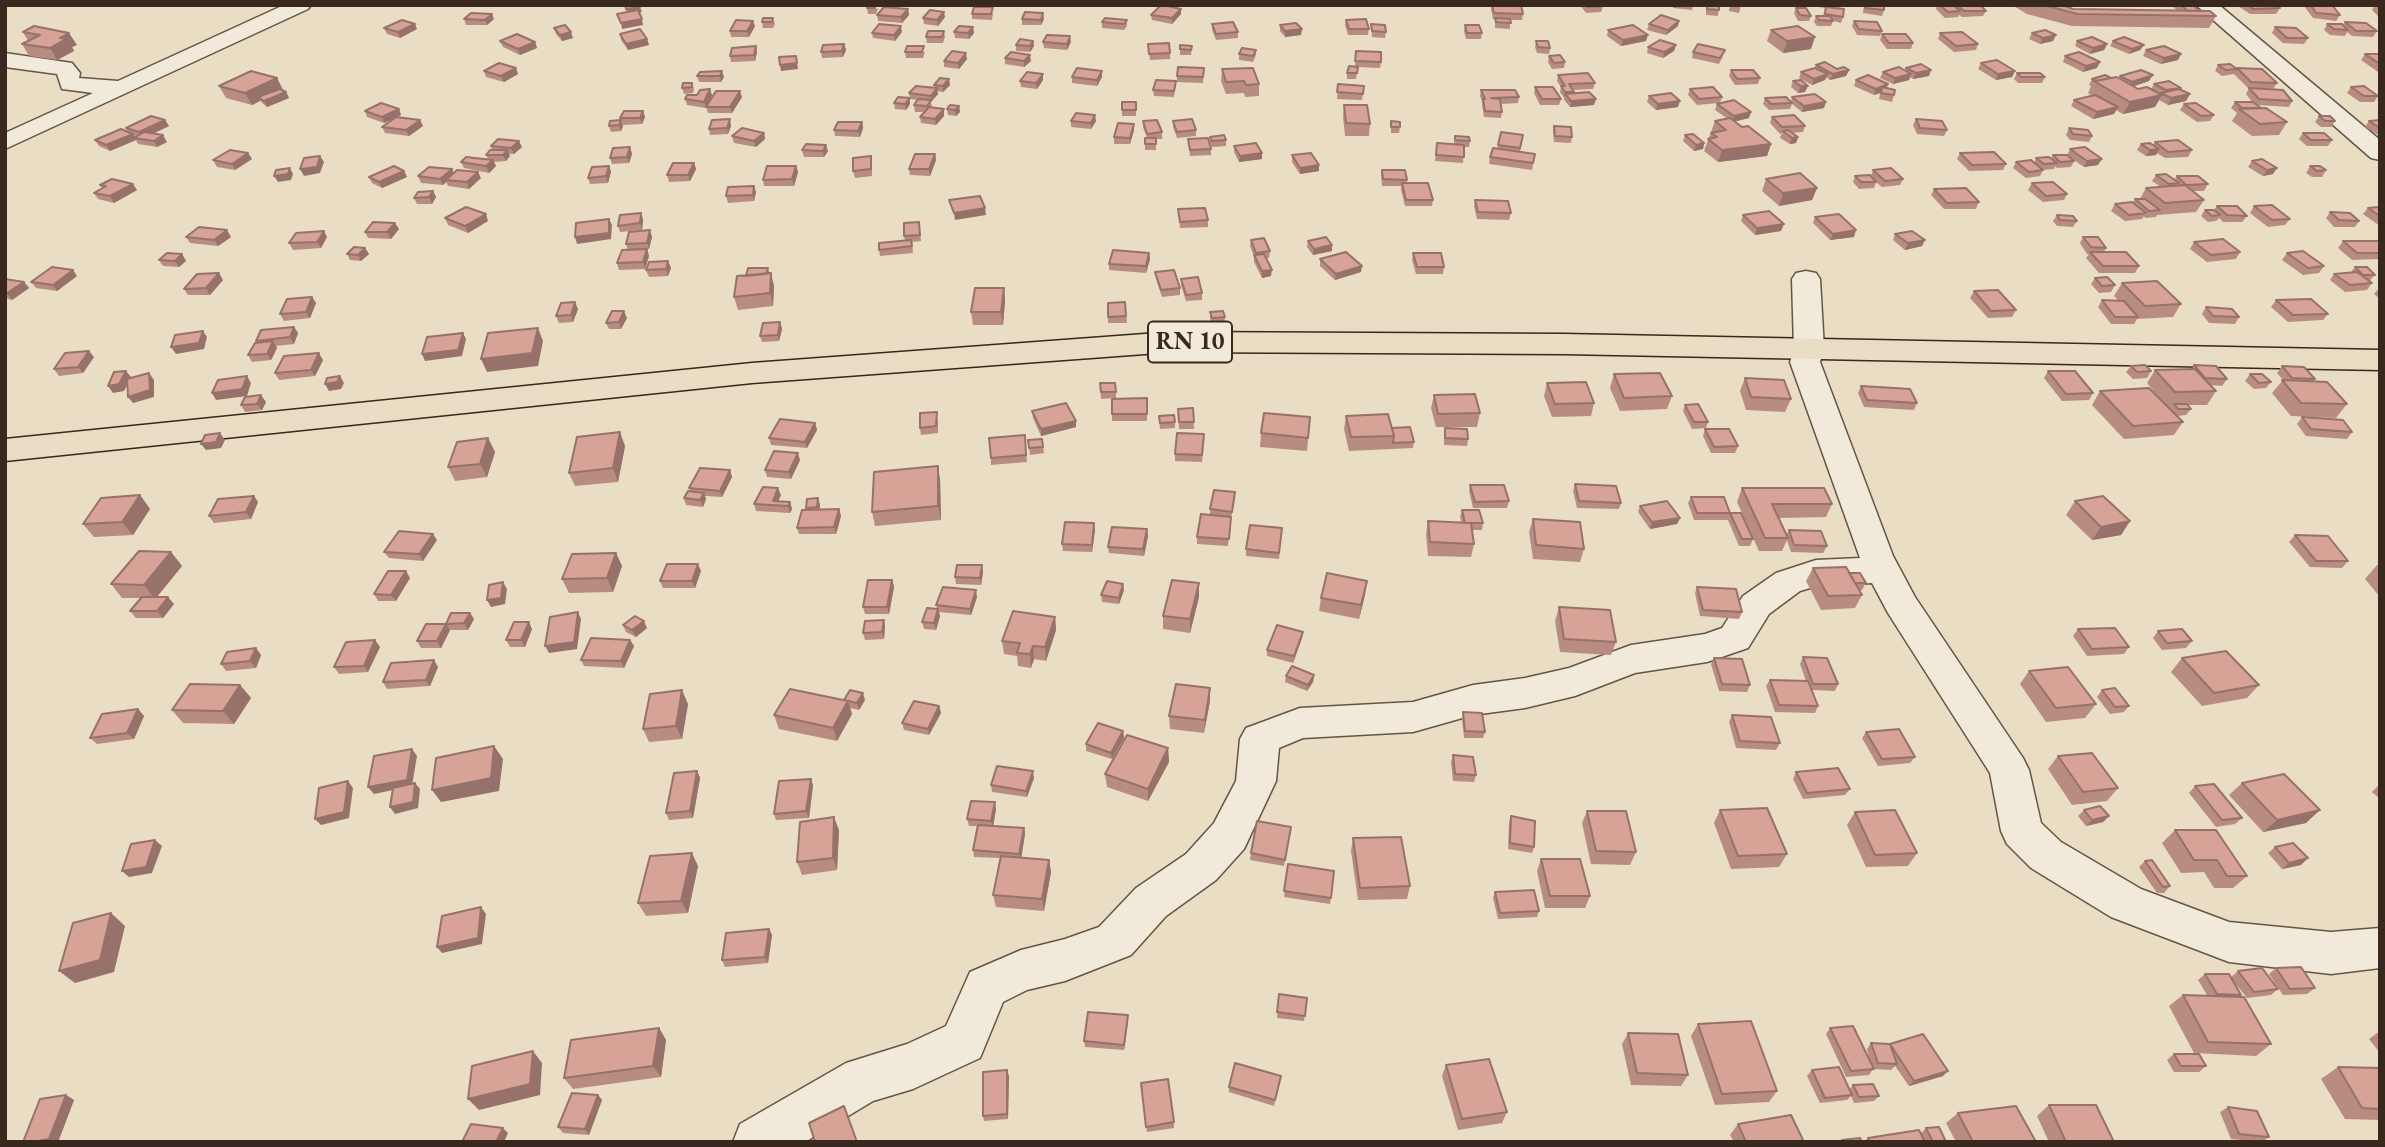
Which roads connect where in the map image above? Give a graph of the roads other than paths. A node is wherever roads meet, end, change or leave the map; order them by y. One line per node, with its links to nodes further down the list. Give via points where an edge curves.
1 (301, 5): 4 (street)
2 (2206, 5): 6 (street)
3 (5, 60): 4 (street, via 64,68 70,84)
4 (124, 88): 5 (street)
5 (5, 142)
6 (2378, 151)
7 (1806, 279): 8 (street)
8 (1809, 349): 9 (main road, RN 10); 10 (main road, RN 10, via 1172,342 752,373); 11 (street, via 1805,362)
9 (2380, 360)
10 (5, 450)
11 (1883, 570): 12 (street, via 2009,770 2022,831 2046,855 2126,902 2230,942 2331,953); 13 (street, via 1816,573 1788,583 1756,606 1735,638 1707,648 1631,659 1575,681 1473,699 1413,717 1300,723 1260,738 1256,781 1229,835 1201,867 1151,902 1115,942 1021,971 986,987 963,1042 913,1066 863,1080)
12 (2380, 948)
13 (758, 1142)

